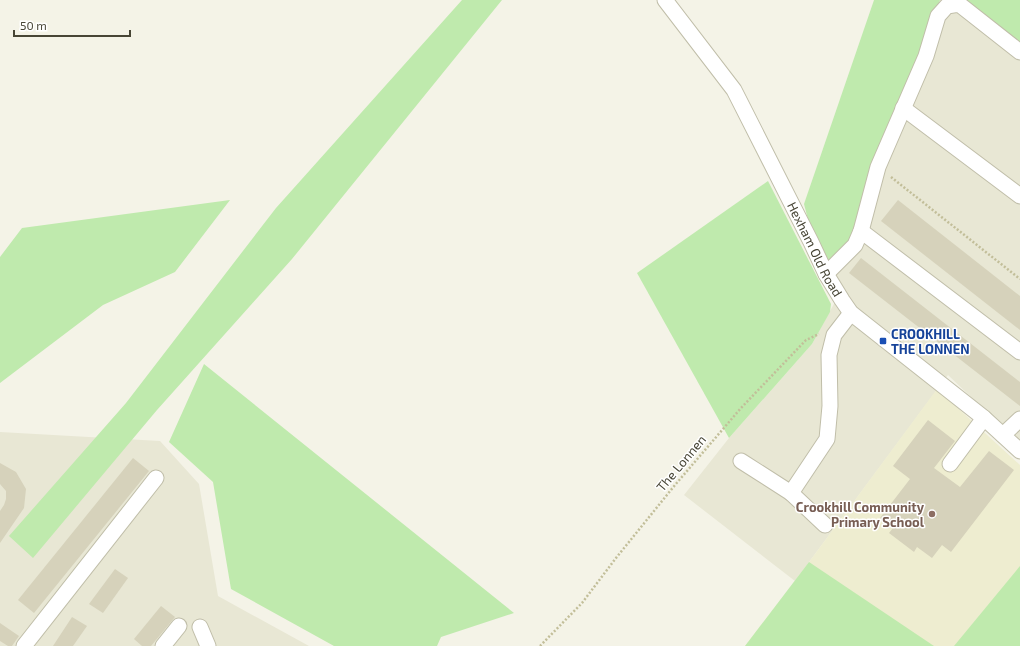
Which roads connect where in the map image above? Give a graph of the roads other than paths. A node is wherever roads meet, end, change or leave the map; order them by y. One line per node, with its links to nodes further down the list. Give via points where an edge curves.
1 (666, 0): 6 (street, Hexham Old Road, via 734,90)
2 (1020, 52): 3 (street, via 959,4 947,6 938,16 926,56)
3 (903, 108): 4 (street); 5 (street, via 878,167)
4 (1020, 196)
5 (861, 231): 6 (street, via 855,245); 8 (street)
6 (826, 274): 7 (street, Hexham Old Road)
7 (851, 313): 9 (street, Hexham Old Road); 16 (street, via 834,335 829,355 830,406 827,439)
8 (1020, 352)
9 (984, 418): 11 (street, Hexham Old Road); 14 (street)
10 (1020, 419): 11 (street)
11 (1003, 435): 12 (street, Hexham Old Road)
12 (1020, 451)
13 (741, 461): 16 (street)
14 (950, 464)
15 (156, 478): 20 (street)
16 (791, 492): 17 (street)
17 (825, 525)
18 (179, 626): 21 (street)
19 (200, 627): 22 (street)
20 (24, 646)
21 (163, 646)
22 (208, 646)

